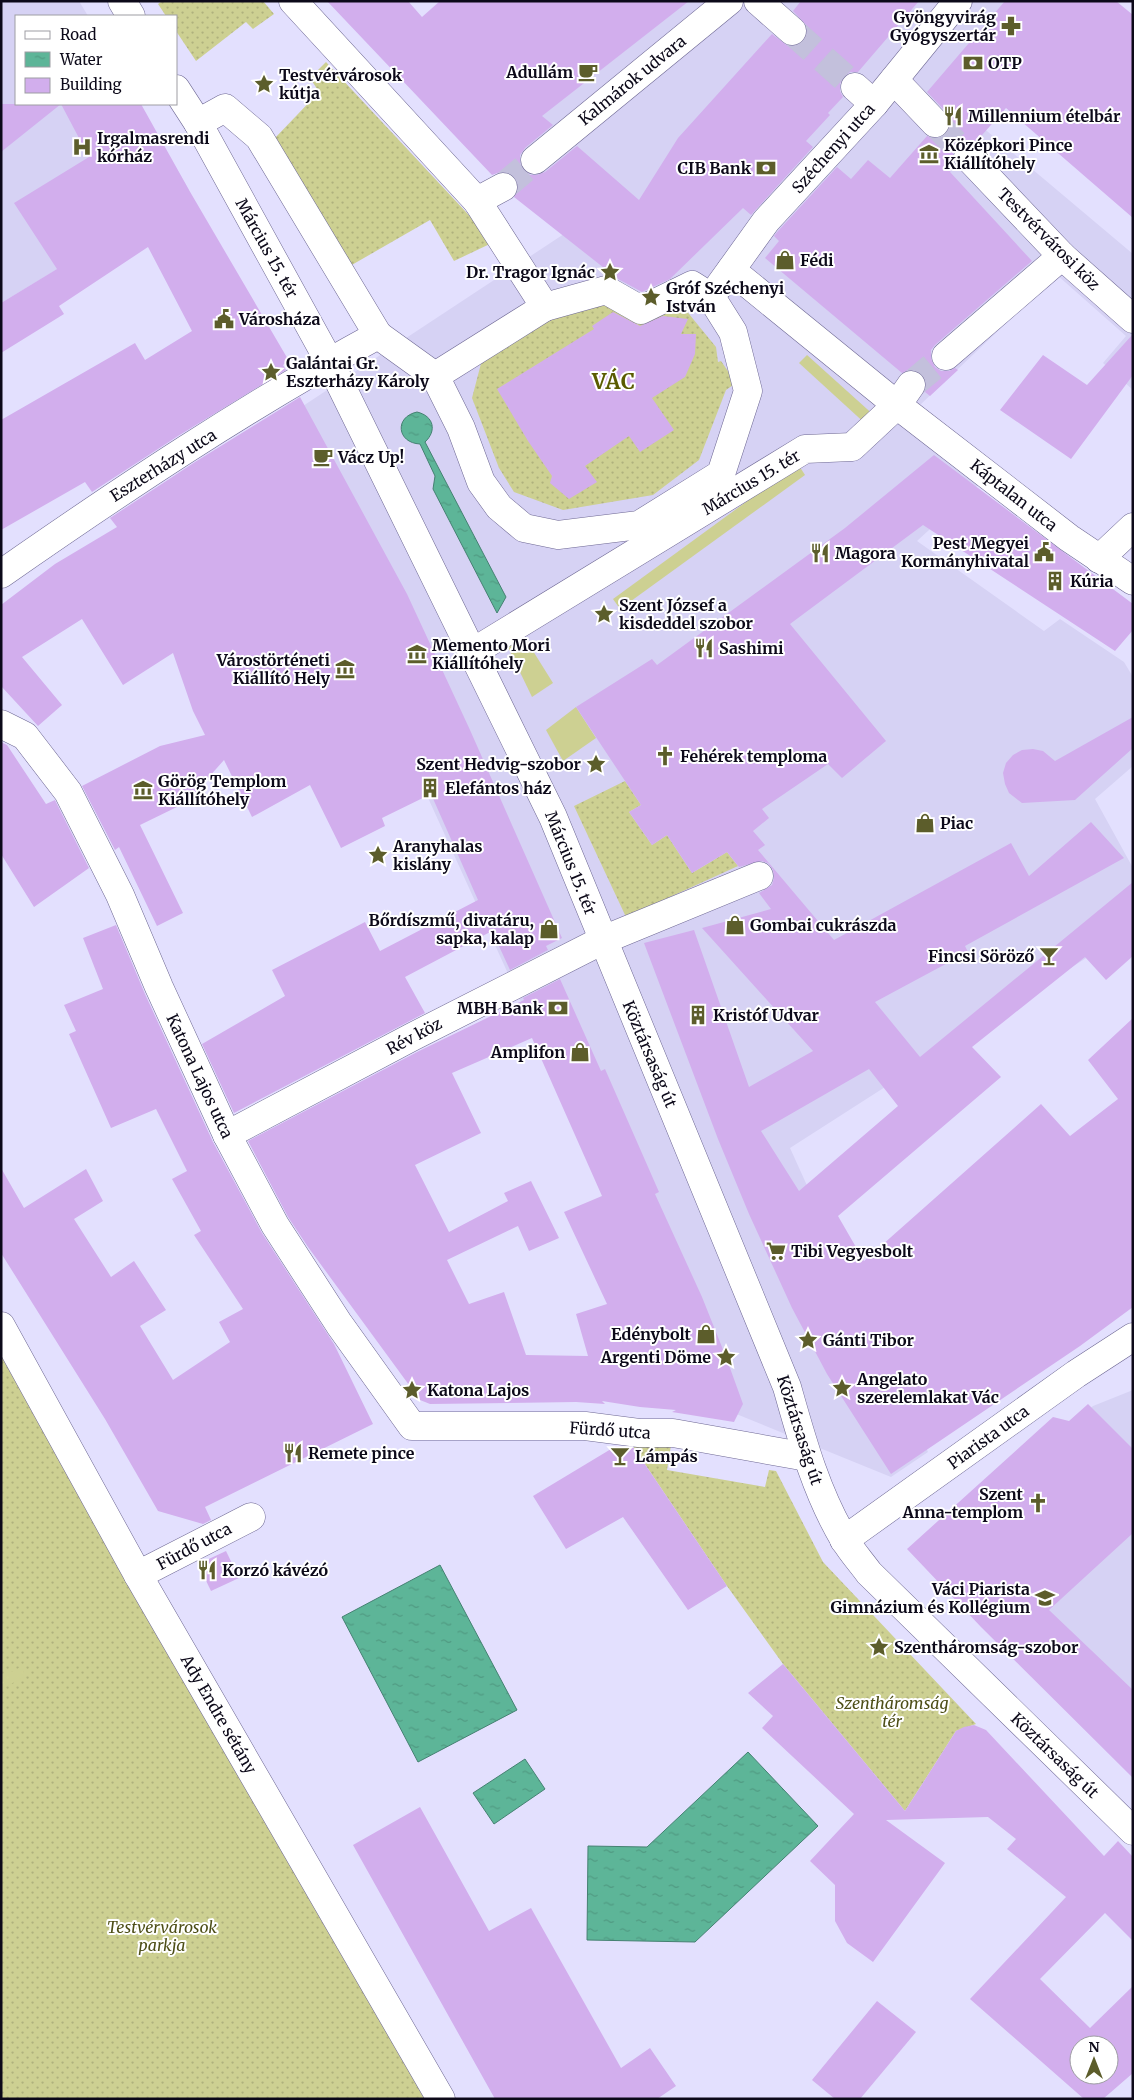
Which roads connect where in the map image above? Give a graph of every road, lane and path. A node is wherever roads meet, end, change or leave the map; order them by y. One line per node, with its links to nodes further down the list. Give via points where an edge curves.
1 (122, 1): 6 (street)
2 (293, 1): 15 (street)
3 (728, 1): 13 (street, Kalmárok udvara)
4 (758, 1): 7 (street)
5 (958, 1): 8 (street, Széchenyi utca)
6 (130, 15)
7 (792, 31)
8 (894, 80): 10 (street); 17 (street, Széchenyi utca, via 864,95)
9 (178, 92): 11 (street, Március 15. tér)
10 (935, 123)
11 (198, 124): 21 (street, via 225,108 259,137); 23 (street, Március 15. tér)
12 (968, 157): 16 (street, Testvérvárosi köz)
13 (535, 160)
14 (503, 186): 15 (street)
15 (478, 201): 19 (street)
16 (1062, 256): 20 (street, Testvérvárosi köz); 22 (street)
17 (731, 270): 18 (street, Széchenyi utca); 25 (street)
18 (711, 297): 19 (street, via 692,285 640,315 606,290); 24 (street, via 733,332 748,391 721,474 659,502 639,525 558,535 524,528 499,508 490,475 461,428)
19 (545, 307): 24 (street)
20 (1133, 319)
21 (378, 335): 23 (street, Eszterházy utca); 24 (street)
22 (946, 356)
23 (329, 361): 28 (street, Eszterházy utca, via 117,494); 30 (street, Március 15. tér)
24 (435, 376)
25 (904, 395): 27 (street, Káptalan utca); 30 (street, Március 15. tér, via 852,447 805,449)
26 (1133, 527): 27 (street)
27 (1099, 559): 29 (street, Káptalan utca)
28 (1, 574)
29 (1133, 581)
30 (473, 652): 33 (street, Március 15. tér, via 553,817)
31 (1, 724): 34 (street, Katona Lajos utca, via 24,736 68,792 120,895)
32 (759, 876): 33 (street, Rév köz)
33 (603, 940): 34 (street, Rév köz); 38 (street, Köztársaság út, via 788,1387)
34 (226, 1135): 37 (street, Katona Lajos utca, via 275,1225 339,1324)
35 (1, 1326): 41 (street, Ady Endre sétány)
36 (1133, 1338): 40 (street, Piarista utca, via 1076,1374)
37 (412, 1426): 38 (street, Fürdő utca, via 585,1426 639,1433 674,1433)
38 (807, 1457): 40 (street, Köztársaság út, via 822,1497)
39 (251, 1516): 41 (street, Fürdő utca)
40 (844, 1540): 42 (street, Köztársaság út, via 870,1574)
41 (138, 1575): 43 (street, Ady Endre sétány)
42 (1133, 1831)
43 (442, 2099)

